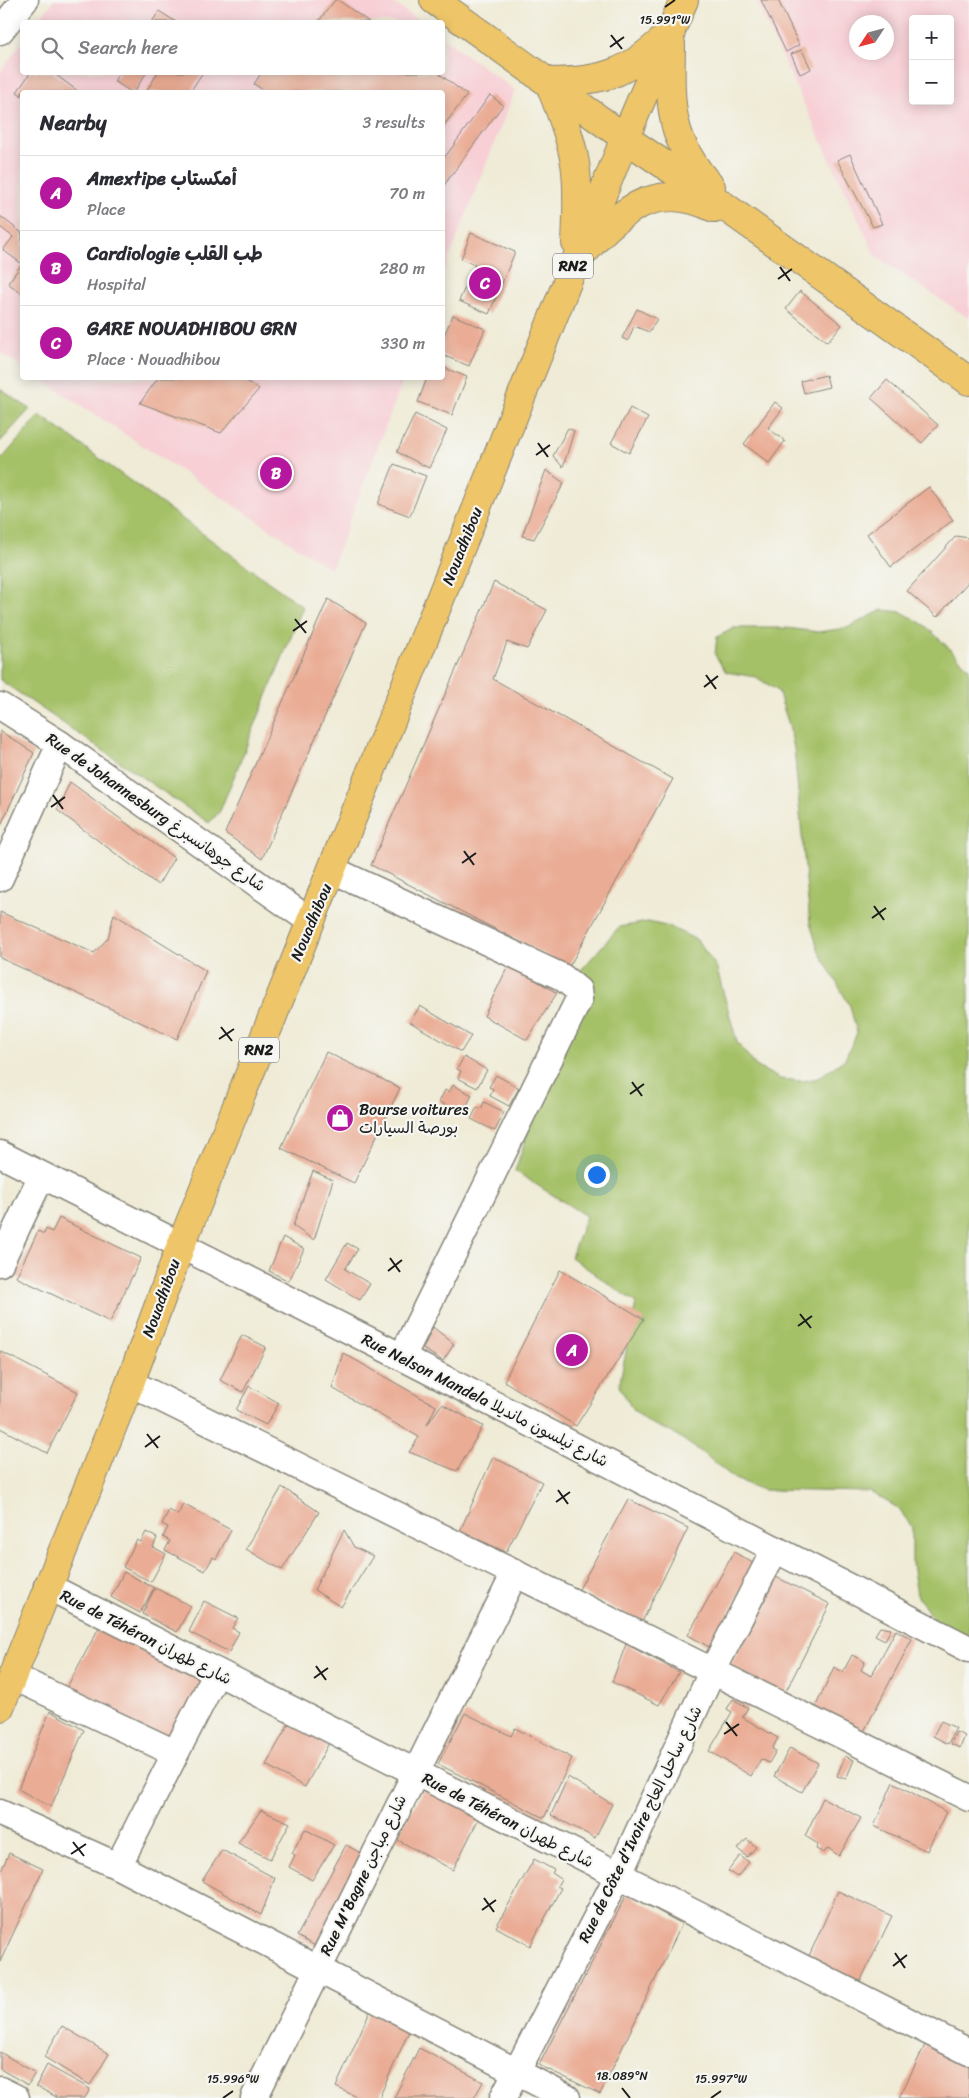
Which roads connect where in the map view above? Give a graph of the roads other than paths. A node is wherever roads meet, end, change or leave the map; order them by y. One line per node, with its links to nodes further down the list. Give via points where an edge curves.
1 (26, 0): 4 (street)
2 (434, 0): 6 (main road)
3 (684, 0): 5 (main road, Nouadhibou)
4 (0, 31)
5 (671, 32): 6 (main road, via 650,53 607,77 578,82); 7 (main road, Nouadhibou); 8 (main road, via 671,105 683,149 710,186)
6 (548, 82): 7 (main road); 9 (main road, via 570,137 575,164 578,196)
7 (625, 138): 8 (main road); 9 (main road, Nouadhibou / RN2)
8 (754, 227): 9 (main road, via 695,198 675,196 659,199 639,204 623,213 607,225); 10 (main road)
9 (576, 261): 13 (main road, Nouadhibou / RN2)
10 (969, 381)
11 (0, 706): 12 (street, Rue de Johannesburg شارع جوهانسبرغ)
12 (60, 744): 14 (street); 15 (street, Rue de Johannesburg شارع جوهانسبرغ)
13 (333, 870): 15 (main road, Nouadhibou / RN2); 20 (street, via 562,977 578,990 579,999)
14 (0, 878)
15 (310, 921): 18 (main road, Nouadhibou / RN2)
16 (0, 1154): 17 (street, Rue Nelson Mandela شارع نيلسون مانديلا)
17 (41, 1177): 18 (street, Rue Nelson Mandela شارع نيلسون مانديلا); 19 (street)
18 (181, 1245): 20 (street, Rue Nelson Mandela شارع نيلسون مانديلا); 21 (main road, Nouadhibou / RN2)
19 (0, 1263)
20 (402, 1357): 22 (street, Rue Nelson Mandela شارع نيلسون مانديلا)
21 (130, 1383): 23 (street); 24 (main road, Nouadhibou / RN2)
22 (775, 1549): 25 (street, Rue Nelson Mandela شارع نيلسون مانديلا); 26 (street, Rue de Côte d'Ivoire شارع ساحل العاج)
23 (515, 1573): 26 (street); 31 (street, Rue M'Bagne شارع مباجن)
24 (47, 1586): 27 (street, Rue de Téhéran شارع طهران); 28 (main road, Nouadhibou / RN2)
25 (969, 1648)
26 (713, 1670): 32 (street); 35 (street, Rue de Côte d'Ivoire شارع ساحل العاج)
27 (217, 1672): 30 (street); 31 (street, Rue de Téhéran شارع طهران)
28 (12, 1676): 29 (main road, Nouadhibou / RN2); 30 (street)
29 (0, 1707)
30 (175, 1753): 34 (street)
31 (414, 1772): 35 (street, Rue de Téhéran شارع طهران); 36 (street, Rue M'Bagne شارع مباجن)
32 (969, 1798)
33 (0, 1814): 34 (street)
34 (118, 1866): 36 (street)
35 (618, 1876): 37 (street, Rue de Téhéran شارع طهران); 38 (street, Rue de Côte d'Ivoire شارع ساحل العاج)
36 (317, 1968): 38 (street); 41 (street, Rue M'Bagne شارع مباجن)
37 (969, 2052)
38 (516, 2071): 42 (street, Rue de Côte d'Ivoire شارع ساحل العاج); 43 (street)
39 (0, 2090): 40 (street)
40 (16, 2098)
41 (254, 2098)
42 (503, 2098)
43 (567, 2098)

